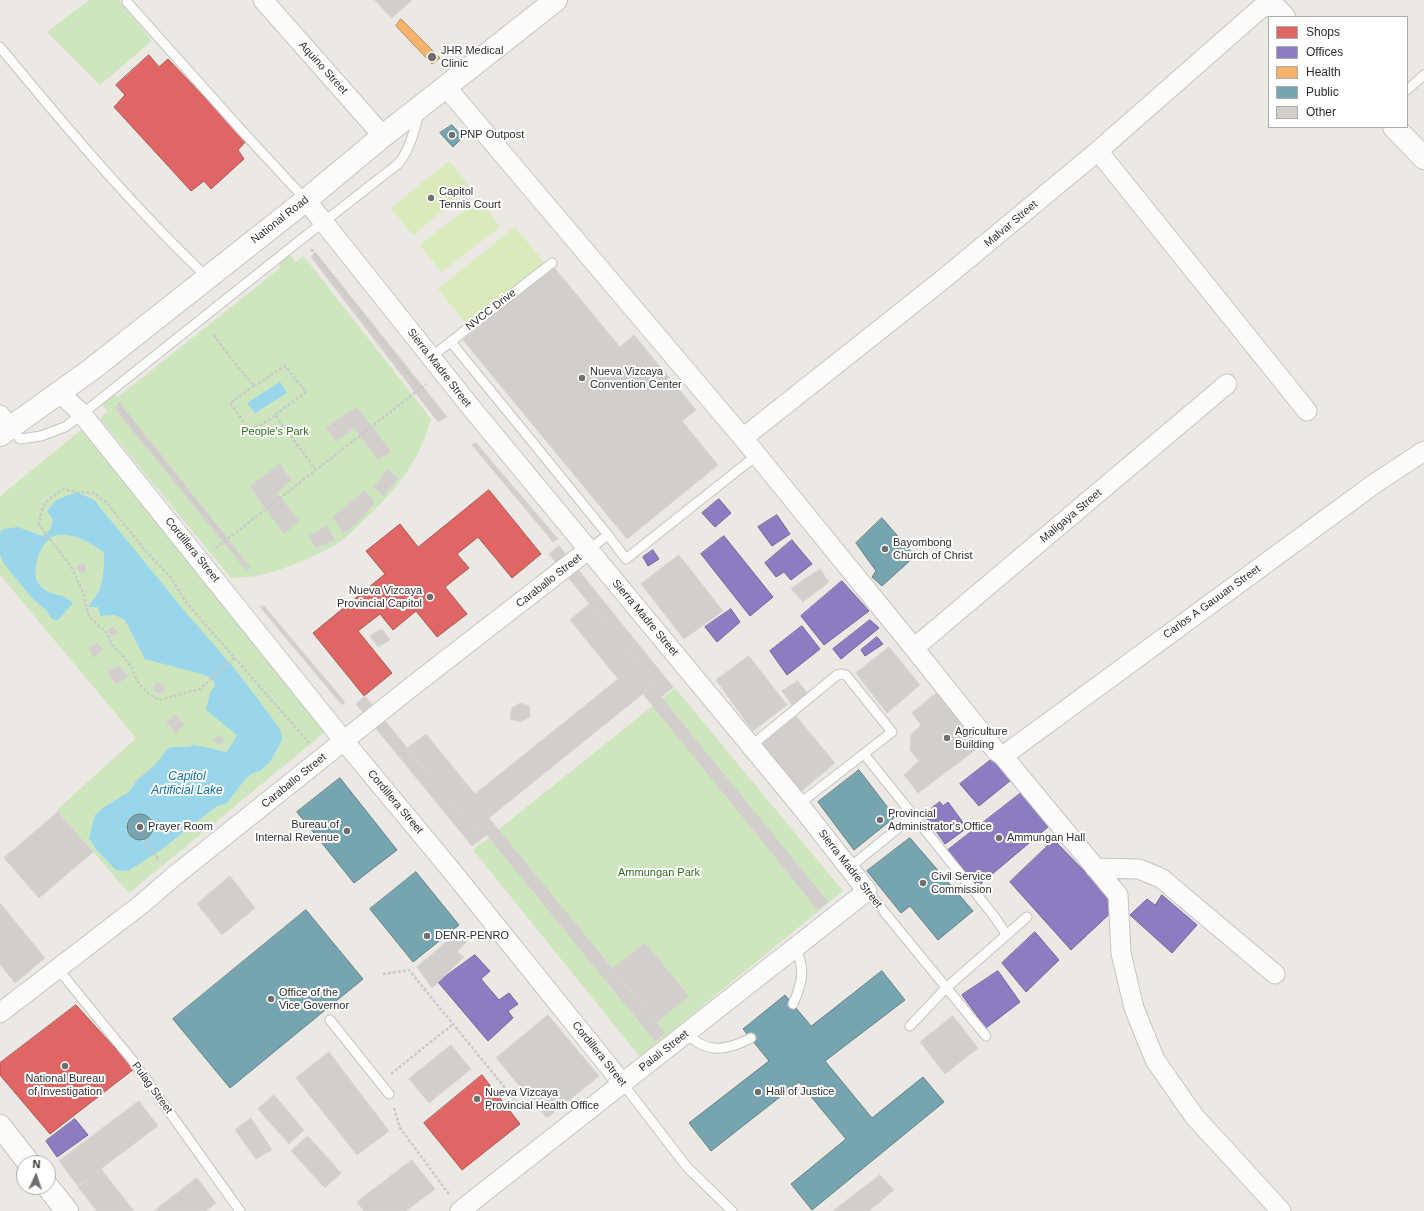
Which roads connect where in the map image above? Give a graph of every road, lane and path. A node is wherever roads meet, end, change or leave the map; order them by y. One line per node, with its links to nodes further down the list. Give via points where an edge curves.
1 (263, 0): 12 (street, Aquino Street)
2 (556, 0): 8 (main road, National Road)
3 (1269, 0): 5 (main road); 13 (street, Malvar Street)
4 (127, 2): 15 (lane)
5 (1283, 16)
6 (0, 47): 19 (lane, via 104,169 180,252)
7 (1424, 75): 9 (lane)
8 (446, 87): 10 (main road, National Road); 32 (street)
9 (1408, 89)
10 (421, 107): 12 (main road, National Road); 16 (lane, via 409,146 401,160)
11 (1395, 128): 14 (main road)
12 (383, 136): 15 (main road, National Road)
13 (1098, 152): 28 (street); 32 (street, Malvar Street, via 941,281)
14 (1424, 158)
15 (306, 200): 16 (street, Sierra Madre Street); 19 (main road, National Road)
16 (323, 222): 22 (street, Sierra Madre Street); 29 (lane)
17 (308, 246): 25 (path)
18 (552, 263): 21 (lane, NVCC Drive)
19 (207, 277): 26 (main road, National Road, via 92,369)
20 (214, 335): 24 (path)
21 (451, 342): 22 (lane, NVCC Drive); 36 (lane)
22 (436, 364): 25 (path); 38 (street, Sierra Madre Street)
23 (1227, 384): 40 (street, Maligaya Street)
24 (254, 386): 30 (path, via 230,403 250,432); 30 (path, via 285,366 306,392)
25 (420, 389): 35 (path)
26 (59, 392): 29 (street, Cordillera Street); 31 (main road, National Road)
27 (116, 399): 37 (path, via 157,455)
28 (1307, 411)
29 (82, 414): 31 (lane, via 65,427 41,436 20,439); 39 (street, Cordillera Street)
30 (275, 416): 35 (path)
31 (3, 425)
32 (742, 438): 34 (street)
33 (1424, 451): 45 (street, Carlos A Gauuan Street, via 1374,484)
34 (757, 455): 36 (lane, via 626,559); 40 (street)
35 (316, 470): 37 (path)
36 (608, 535): 38 (lane)
37 (227, 540): 39 (path)
38 (588, 550): 42 (street, Caraballo Street); 43 (street, Sierra Madre Street)
39 (200, 560): 42 (street, Cordillera Street)
40 (914, 648): 45 (street)
41 (234, 658): 41 (path, via 185,601 171,578 107,502 94,493 64,489 49,498 40,512 39,525 72,568 83,593 89,617 107,633 112,645 123,656 137,681 149,694 159,700 200,688); 46 (path)
42 (344, 741): 46 (street, Caraballo Street); 70 (street, Cordillera Street)
43 (750, 746): 44 (lane, via 837,675 842,674 846,675 892,732); 47 (street, Sierra Madre Street)
44 (864, 754): 47 (lane); 48 (lane)
45 (1002, 756): 52 (street)
46 (322, 758): 57 (street, Caraballo Street)
47 (799, 804): 51 (street, Sierra Madre Street)
48 (913, 816): 51 (lane); 55 (lane)
49 (144, 840): 50 (path)
50 (164, 866)
51 (850, 867): 53 (street, Sierra Madre Street)
52 (1095, 868): 59 (street, via 1139,869 1161,878); 80 (street, via 1118,895 1121,953 1134,1008 1155,1060 1194,1116)
53 (867, 891): 56 (street, Palali Street); 60 (lane, Sierra Madre Street)
54 (1027, 917): 55 (lane)
55 (1006, 934): 60 (lane)
56 (795, 948): 61 (lane, via 802,965 800,988); 66 (street, Palali Street)
57 (58, 969): 62 (street, Caraballo Street); 78 (lane, Pulag Street, via 133,1061)
58 (383, 974): 64 (path, via 409,970)
59 (1275, 974)
60 (946, 988): 65 (lane); 67 (lane, Sierra Madre Street)
61 (793, 1004)
62 (0, 1013)
63 (330, 1020): 69 (lane)
64 (453, 1024): 69 (path); 72 (path)
65 (910, 1026)
66 (687, 1033): 68 (lane, via 698,1044 720,1049 733,1047); 70 (street, Palali Street)
67 (986, 1036)
68 (751, 1038)
69 (380, 1083): 71 (lane)
70 (623, 1084): 76 (street, Palali Street); 79 (lane, Cordillera Street, via 687,1167)
71 (389, 1094): 76 (path, via 400,1128)
72 (519, 1105)
73 (0, 1126): 74 (main road)
74 (23, 1155)
75 (54, 1195): 77 (main road)
76 (461, 1210)
77 (67, 1211)
78 (240, 1211)
79 (732, 1211)
80 (1281, 1211)

